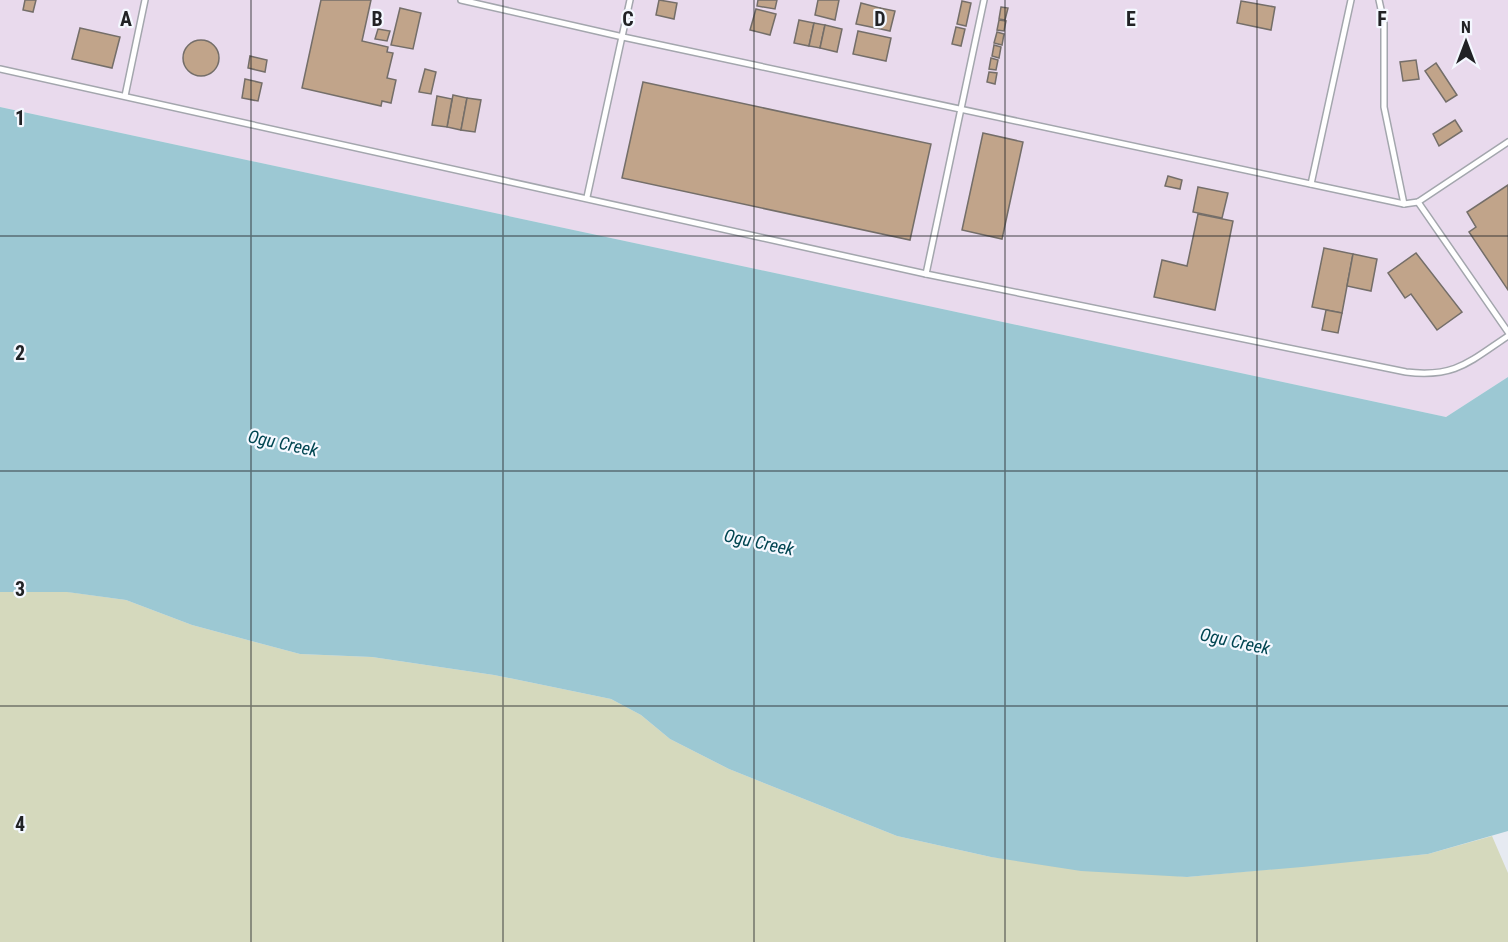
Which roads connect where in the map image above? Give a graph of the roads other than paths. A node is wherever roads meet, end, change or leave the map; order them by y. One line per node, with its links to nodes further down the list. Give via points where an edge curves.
1 (145, 0): 9 (lane)
2 (461, 0): 7 (lane)
3 (630, 0): 7 (lane)
4 (984, 0): 10 (lane)
5 (1352, 0): 12 (lane)
6 (1379, 0): 15 (lane, via 1384,23 1384,107)
7 (623, 37): 10 (lane); 13 (lane)
8 (0, 69): 9 (lane)
9 (125, 96): 13 (lane)
10 (960, 110): 12 (lane); 16 (lane)
11 (1508, 142): 14 (lane)
12 (1311, 184): 15 (lane)
13 (587, 197): 16 (lane)
14 (1418, 202): 15 (lane); 17 (lane)
15 (1404, 204)
16 (926, 274): 17 (lane, via 1425,374 1443,374 1465,365)
17 (1508, 334)

